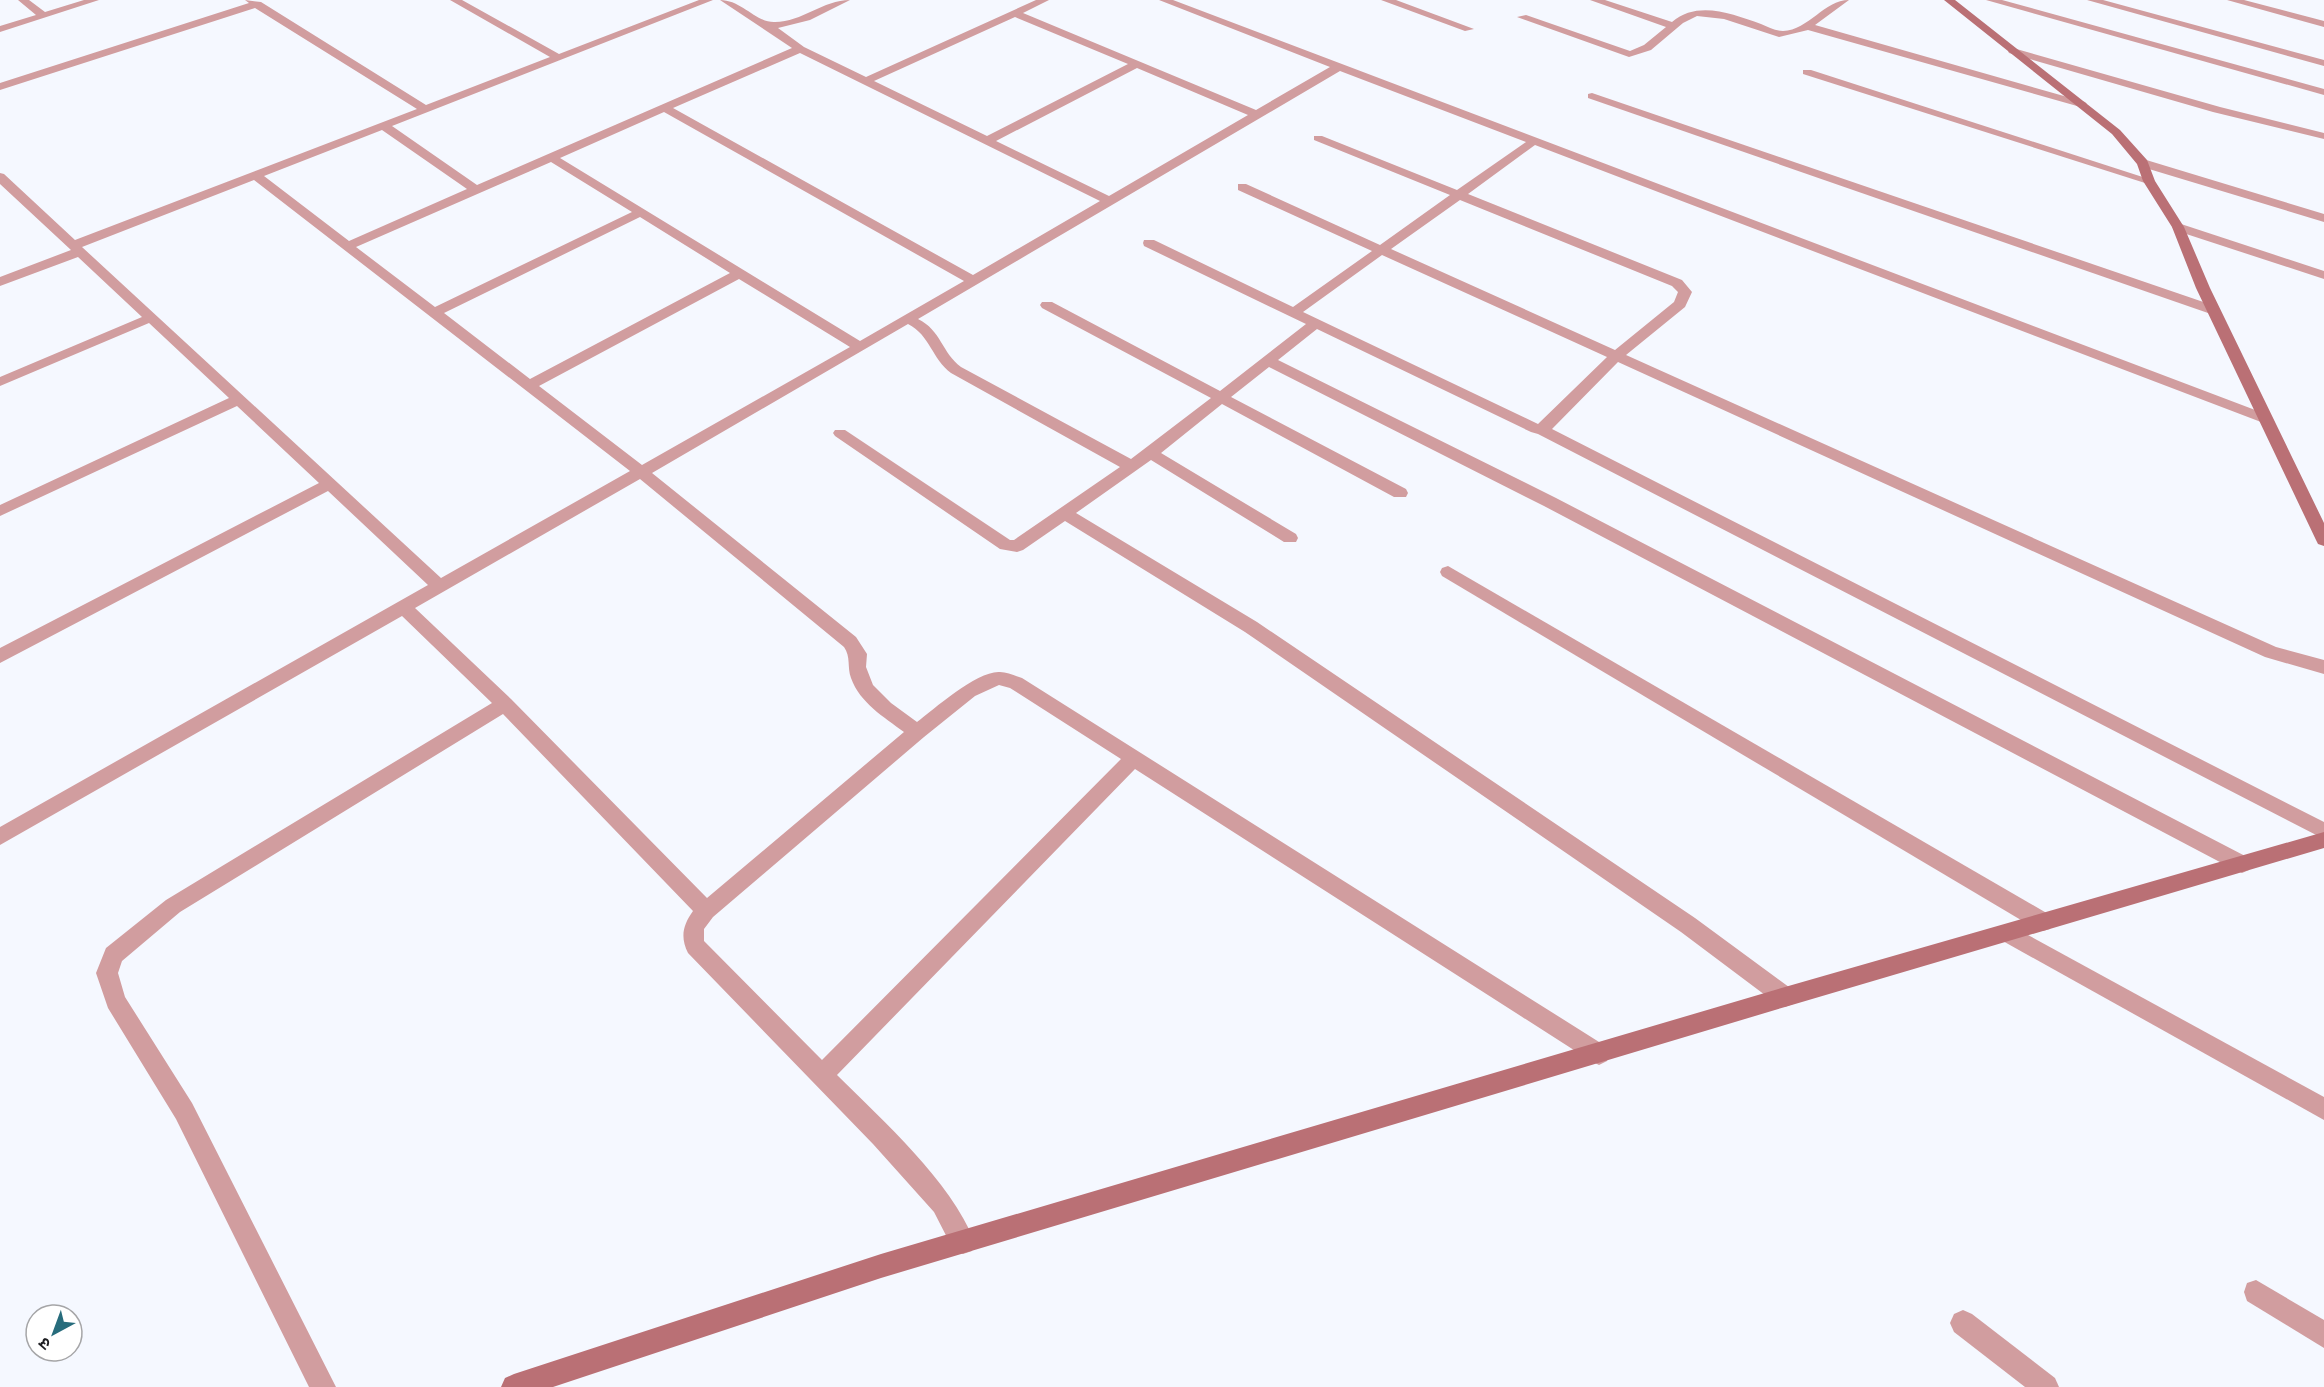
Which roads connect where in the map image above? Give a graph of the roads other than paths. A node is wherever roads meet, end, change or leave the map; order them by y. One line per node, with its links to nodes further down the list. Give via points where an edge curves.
1 (23, 0): 18 (street)
2 (94, 0): 18 (street)
3 (455, 0): 28 (street)
4 (708, 0): 28 (street)
5 (725, 0): 21 (street)
6 (844, 0): 21 (street, via 792,22)
7 (1044, 0): 17 (street)
8 (1164, 0): 31 (street)
9 (1386, 0): 25 (street)
10 (1595, 0): 22 (street)
11 (1844, 0): 23 (street)
12 (1949, 0): 27 (street)
13 (1991, 0): 35 (street)
14 (2092, 0): 29 (street)
15 (2232, 0): 20 (street)
16 (254, 2): 34 (street); 39 (street)
17 (1014, 14): 30 (street); 33 (street)
18 (43, 15): 24 (street)
19 (1522, 17): 22 (street, via 1629,54 1643,51)
20 (2323, 22)
21 (766, 25): 26 (street)
22 (1674, 26): 23 (street, via 1702,13 1779,34)
23 (1806, 26): 37 (street)
24 (0, 29)
25 (1469, 29)
26 (800, 49): 33 (street); 38 (street)
27 (2013, 51): 37 (street); 42 (street, via 2217,110)
28 (559, 58): 39 (street)
29 (2324, 63)
30 (1137, 64): 40 (street); 44 (street)
31 (1338, 67): 40 (street); 45 (street)
32 (1807, 72): 50 (lane)
33 (866, 81): 44 (street)
34 (0, 87)
35 (2324, 92)
36 (1592, 96): 67 (street)
37 (2081, 104): 47 (street, via 2116,132)
38 (664, 108): 46 (street); 64 (street)
39 (425, 109): 41 (street)
40 (1258, 115): 54 (street)
41 (383, 125): 48 (street); 52 (street)
42 (2324, 136)
43 (1318, 138): 53 (street)
44 (987, 141): 54 (street)
45 (1534, 141): 53 (street); 80 (street)
46 (551, 157): 52 (street); 55 (street)
47 (2143, 163): 50 (street); 56 (street)
48 (255, 175): 59 (street); 60 (street)
49 (0, 177): 60 (street)
50 (2149, 181): 57 (street)
51 (1242, 187): 61 (street)
52 (476, 190): 59 (street)
53 (1458, 196): 61 (street); 74 (street, via 1677,283 1685,292 1680,304)
54 (1109, 201): 64 (street)
55 (641, 212): 62 (street); 69 (street)
56 (2324, 218)
57 (2178, 227): 63 (street); 67 (street)
58 (1149, 243): 68 (street)
59 (347, 246): 69 (street)
60 (75, 249): 65 (street); 70 (street)
61 (1380, 249): 68 (street); 74 (street)
62 (740, 273): 73 (street); 77 (street)
63 (2324, 275)
64 (972, 280): 71 (street)
65 (0, 282)
66 (1047, 305): 78 (street)
67 (2213, 310): 80 (street)
68 (1294, 312): 72 (street)
69 (434, 313): 77 (street)
70 (150, 318): 76 (street); 79 (street)
71 (908, 319): 73 (street); 84 (street, via 932,336 942,360 956,370)
72 (1316, 324): 75 (street); 81 (street)
73 (861, 347): 85 (street)
74 (1616, 356): 81 (street); 96 (street, via 2271,652)
75 (1268, 361): 78 (street); 103 (street, via 1561,508)
76 (0, 382)
77 (529, 386): 85 (street)
78 (1222, 398): 83 (street); 87 (street)
79 (237, 400): 86 (street); 88 (street)
80 (2266, 419): 91 (street)
81 (1540, 429): 100 (street)
82 (840, 433): 89 (street, via 1005,545 1017,546)
83 (1152, 453): 84 (street); 90 (street)
84 (1131, 466): 89 (street)
85 (641, 472): 93 (street); 98 (street, via 850,642 858,654 858,677 869,694)
86 (329, 484): 93 (street); 95 (street)
87 (1400, 493)
88 (0, 511)
89 (1064, 513): 107 (street, via 1251,627 1688,925)
90 (1290, 538)
91 (2324, 540)
92 (1448, 572): 105 (street)
93 (440, 587): 94 (street)
94 (404, 608): 97 (street); 101 (street)
95 (0, 656)
96 (2324, 667)
97 (505, 704): 104 (street); 115 (street, via 173,906 113,956 107,973 116,1001 184,1111)
98 (917, 732): 99 (street, via 969,691 998,678 1016,683); 104 (street)
99 (1134, 758): 108 (street); 109 (street)
100 (2324, 831)
101 (0, 837)
102 (2324, 840): 103 (street)
103 (2242, 864): 105 (street)
104 (706, 911): 109 (street, via 695,923 691,937 695,946)
105 (2043, 922): 106 (street)
106 (2008, 933): 107 (street); 110 (street)
107 (1785, 997): 108 (street)
108 (1599, 1054): 111 (street)
109 (822, 1075): 111 (street, via 942,1204)
110 (2324, 1109)
111 (963, 1242): 116 (street)
112 (2256, 1292): 114 (street)
113 (1963, 1323): 117 (street)
114 (2324, 1335)
115 (323, 1387)
116 (513, 1387)
117 (2046, 1387)

